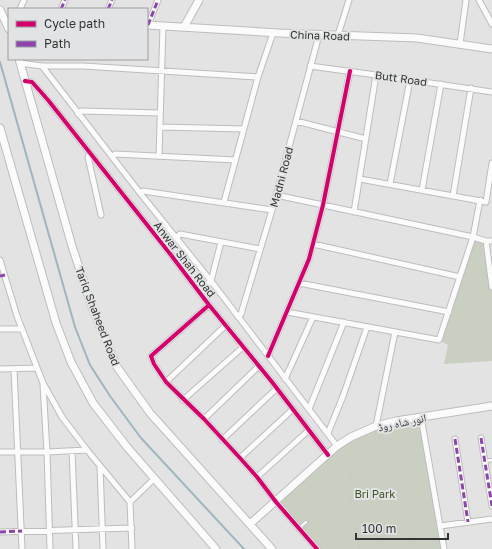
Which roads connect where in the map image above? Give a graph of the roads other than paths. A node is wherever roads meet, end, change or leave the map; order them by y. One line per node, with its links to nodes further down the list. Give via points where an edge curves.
1 (158, 0): 7 (street)
2 (199, 0): 12 (main road)
3 (349, 0): 15 (street)
4 (466, 0): 16 (street)
5 (479, 0): 8 (street)
6 (3, 13): 10 (main road)
7 (148, 23)
8 (492, 24)
9 (148, 25): 11 (main road, China Road)
10 (8, 26)
11 (163, 26): 12 (main road, China Road); 21 (street)
12 (184, 27): 13 (main road, China Road)
13 (273, 33): 14 (main road, China Road); 24 (street)
14 (319, 35): 15 (main road, China Road); 20 (street, Madni Road)
15 (338, 35): 16 (main road, China Road, via 417,38)
16 (460, 44): 17 (main road, China Road)
17 (492, 49)
18 (20, 61): 19 (street); 26 (main road, Tariq Shaheed Road)
19 (42, 66): 21 (street); 31 (street, Anwar Shah Road)
20 (310, 66): 22 (street, Butt Road); 32 (street, Madni Road)
21 (161, 71): 24 (street); 30 (street)
22 (350, 71): 23 (street, Butt Road); 36 (street)
23 (376, 75): 25 (street, Butt Road); 37 (street)
24 (258, 76): 35 (street)
25 (410, 80): 27 (street, Butt Road); 44 (street)
26 (25, 81): 38 (street, Anwar Shah Road, via 30,81 41,91); 120 (main road, Tariq Shaheed Road, via 72,246 92,307 117,367 150,413)
27 (441, 84): 28 (street, Butt Road); 45 (street)
28 (471, 88): 29 (street, Butt Road); 48 (street)
29 (492, 92)
30 (160, 113): 31 (street, via 81,111); 33 (street)
31 (78, 114): 40 (street, Anwar Shah Road)
32 (296, 121): 36 (street); 47 (street, Madni Road)
33 (160, 127): 35 (street); 39 (street)
34 (0, 128): 113 (main road, via 56,323 71,362 92,403)
35 (244, 129): 41 (street)
36 (338, 132): 37 (street); 51 (street)
37 (366, 140): 43 (street)
38 (90, 154): 54 (street, via 88,157); 67 (street, Anwar Shah Road)
39 (159, 156): 40 (street, via 115,154); 41 (street)
40 (112, 157): 46 (street, Anwar Shah Road)
41 (235, 160): 50 (street)
42 (492, 163): 49 (street, via 486,202)
43 (360, 179): 44 (street); 53 (street)
44 (390, 184): 45 (street)
45 (422, 190): 48 (street)
46 (140, 193): 50 (street, via 143,191); 55 (street, Anwar Shah Road)
47 (276, 195): 51 (street); 52 (street, Madni Road)
48 (453, 196): 49 (street)
49 (480, 200): 56 (street)
50 (224, 202): 52 (street)
51 (323, 205): 53 (street); 59 (street)
52 (272, 210): 60 (street, Madni Road)
53 (354, 212): 56 (street)
54 (101, 215)
55 (177, 237): 58 (street, via 180,234); 64 (street, Anwar Shah Road)
56 (473, 237): 57 (street); 63 (street)
57 (489, 241): 66 (street)
58 (221, 242): 60 (street); 64 (street)
59 (313, 244): 63 (street); 65 (street)
60 (260, 249): 71 (street, Madni Road)
61 (0, 260): 62 (street)
62 (2, 275): 77 (street)
63 (460, 277): 70 (street)
64 (211, 281): 67 (street); 71 (street, Anwar Shah Road)
65 (299, 283): 69 (street); 70 (street)
66 (492, 287)
67 (198, 290): 68 (street, Anwar Shah Road)
68 (209, 305): 74 (street, Anwar Shah Road); 86 (street, via 151,356)
69 (288, 312): 72 (street); 80 (street)
70 (449, 312): 78 (street, via 439,340)
71 (238, 317): 80 (street, Anwar Shah Road)
72 (313, 317): 73 (street); 85 (street)
73 (344, 322): 75 (street); 92 (street)
74 (226, 325): 79 (street, Anwar Shah Road); 86 (street)
75 (367, 327): 78 (street); 97 (street)
76 (0, 329): 77 (street)
77 (21, 329): 82 (street)
78 (395, 332): 95 (street)
79 (243, 347): 81 (street, Anwar Shah Road); 89 (street)
80 (268, 356): 85 (street, Anwar Shah Road)
81 (259, 366): 88 (street, Anwar Shah Road); 94 (street)
82 (37, 368): 84 (street); 87 (street)
83 (0, 369): 84 (street)
84 (14, 369): 105 (street)
85 (285, 379): 92 (street, Anwar Shah Road)
86 (166, 382): 89 (street)
87 (43, 384): 102 (street, via 62,417); 106 (street)
88 (277, 388): 91 (street, Anwar Shah Road); 100 (street)
89 (183, 400): 94 (street)
90 (492, 406): 93 (main road, انور شاہ روڈ)
91 (293, 409): 96 (street, Anwar Shah Road); 108 (street)
92 (308, 409): 97 (street, Anwar Shah Road)
93 (421, 417): 95 (main road, انور شاہ روڈ); 121 (street)
94 (204, 419): 100 (street)
95 (376, 426): 101 (main road, انور شاہ روڈ)
96 (309, 430): 107 (street, Anwar Shah Road); 112 (street)
97 (328, 433): 101 (street, Anwar Shah Road)
98 (481, 438): 110 (street)
99 (455, 439): 119 (street)
100 (222, 440): 108 (street)
101 (337, 446): 107 (main road, انور شاہ روڈ)
102 (87, 450): 103 (street); 111 (street)
103 (72, 451): 106 (street); 123 (street)
104 (0, 452): 105 (street)
105 (19, 452): 106 (street); 127 (street)
106 (47, 452): 126 (street)
107 (328, 455): 115 (main road, انور شاہ روڈ)
108 (240, 458): 112 (street)
109 (492, 460): 110 (lane)
110 (485, 461): 116 (street)
111 (100, 466): 114 (street); 124 (street)
112 (257, 477): 115 (street)
113 (154, 479): 114 (street); 134 (main road)
114 (130, 502): 122 (street)
115 (276, 502): 120 (main road, انور شاہ روڈ); 125 (street)
116 (492, 506)
117 (492, 519): 119 (street)
118 (306, 522): 125 (lane)
119 (468, 522): 121 (street)
120 (250, 524): 135 (main road, Tariq Shaheed Road)
121 (440, 526): 137 (street)
122 (132, 528): 124 (street); 133 (street)
123 (75, 529): 124 (street); 126 (street); 131 (street)
124 (102, 529): 132 (street)
125 (299, 529): 136 (street)
126 (50, 530): 127 (street); 130 (street)
127 (22, 531): 128 (street); 129 (street)
128 (0, 532)
129 (22, 549)
130 (50, 549)
131 (76, 549)
132 (103, 549)
133 (132, 549)
134 (216, 549)
135 (272, 549)
136 (317, 549)
137 (444, 549)

